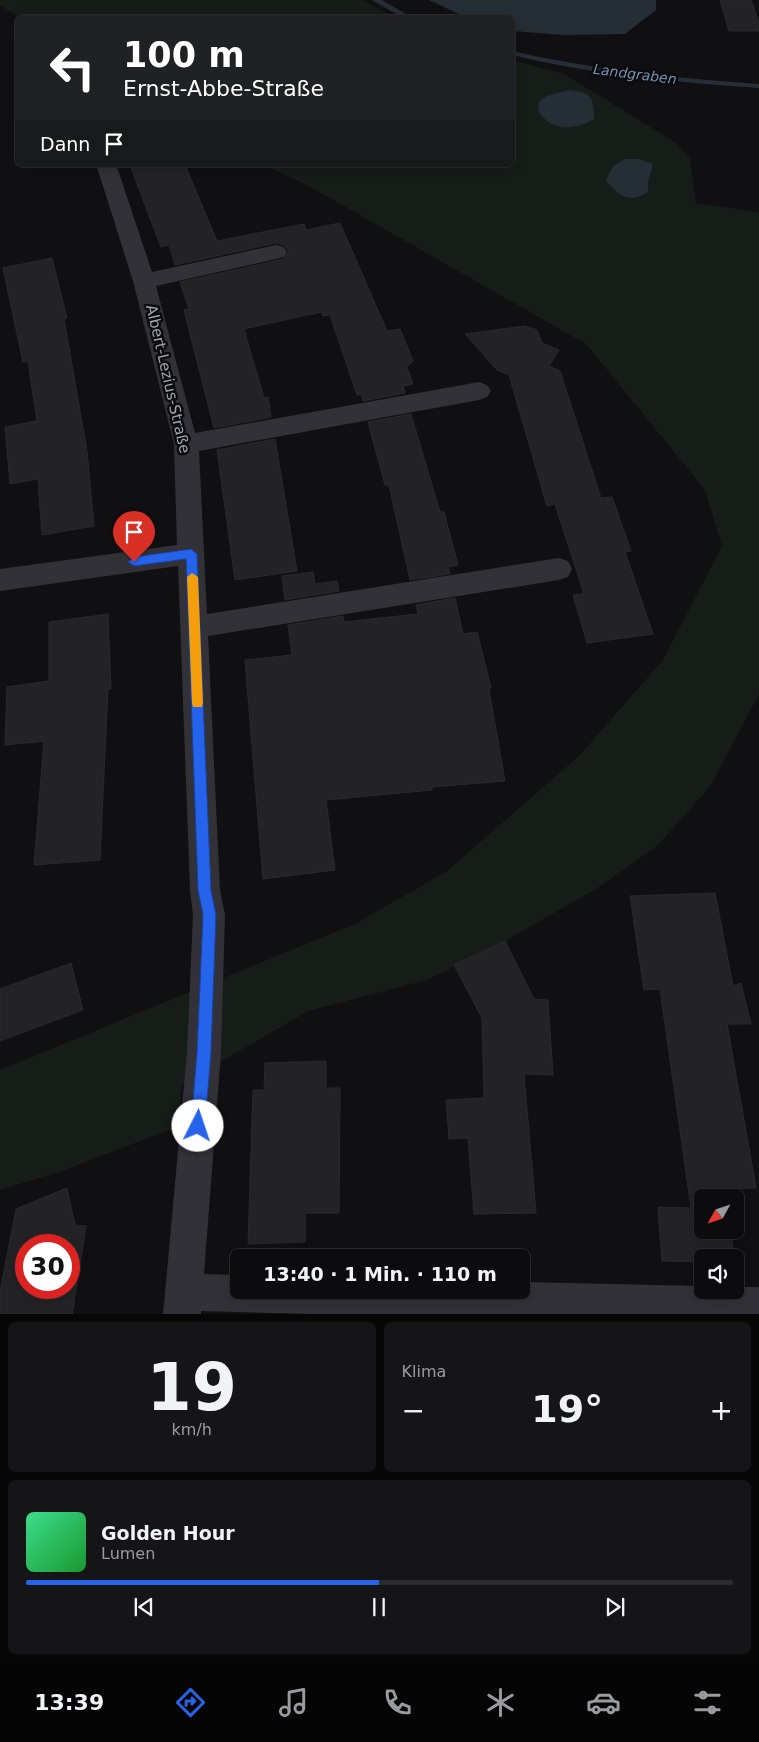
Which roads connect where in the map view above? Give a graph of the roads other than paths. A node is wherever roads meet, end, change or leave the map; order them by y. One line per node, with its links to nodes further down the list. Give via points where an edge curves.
1 (107, 167): 3 (street, Albert-Lezius-Straße)
2 (276, 252): 3 (street)
3 (144, 281): 5 (street, Albert-Lezius-Straße)
4 (479, 391): 5 (street)
5 (186, 444): 6 (street, Albert-Lezius-Straße)
6 (191, 554): 8 (street); 9 (street, Albert-Lezius-Straße)
7 (559, 569): 9 (street)
8 (0, 580)
9 (195, 627): 10 (street, Albert-Lezius-Straße, via 205,890 210,915 204,1052)
10 (184, 1303): 11 (street)
11 (759, 1306)

